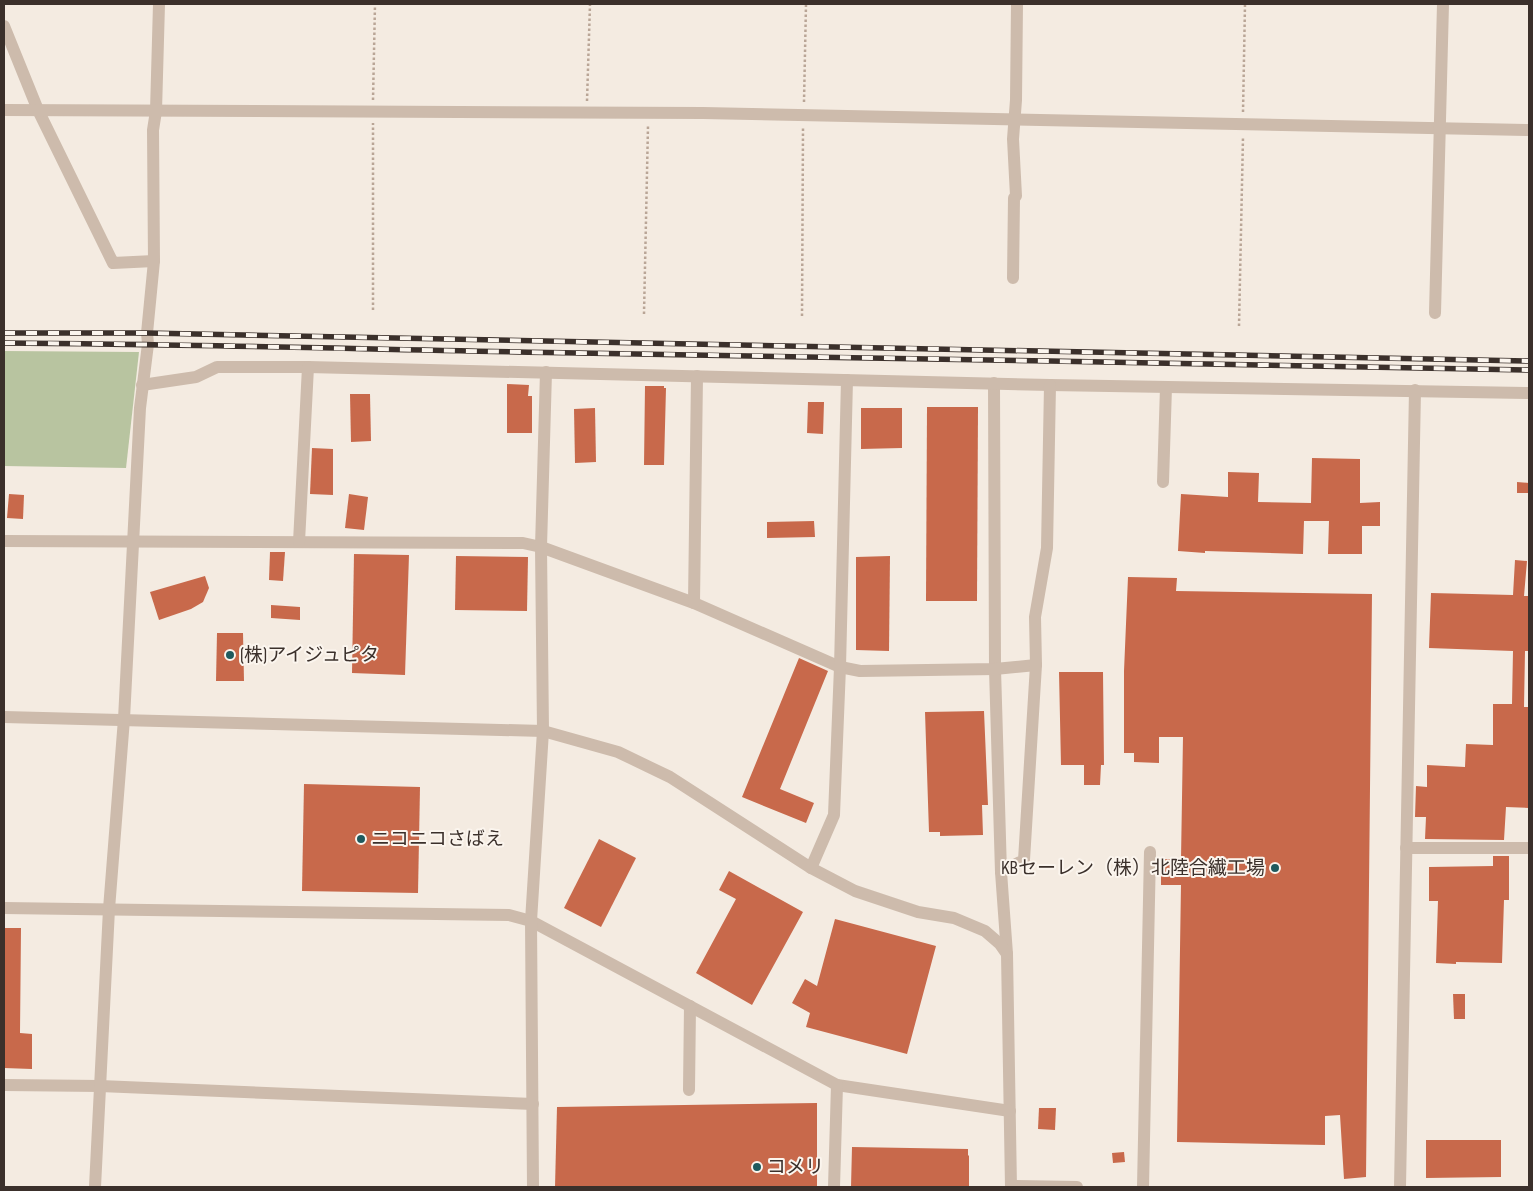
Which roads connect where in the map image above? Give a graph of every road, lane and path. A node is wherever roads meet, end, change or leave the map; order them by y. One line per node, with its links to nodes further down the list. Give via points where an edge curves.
1 (159, 4): 11 (street)
2 (375, 4): 12 (path)
3 (590, 4): 13 (path)
4 (806, 4): 15 (path)
5 (1017, 4): 16 (street)
6 (1245, 4): 17 (path)
7 (1444, 4): 18 (street)
8 (4, 26): 10 (street)
9 (4, 110): 10 (street)
10 (38, 110): 11 (street); 20 (street, via 113,263)
11 (156, 111): 12 (street); 20 (street, via 153,130)
12 (373, 112): 13 (street); 22 (path)
13 (586, 112): 14 (street)
14 (648, 112): 15 (street); 24 (path)
15 (804, 115): 16 (street); 25 (path)
16 (1014, 119): 17 (street); 21 (street)
17 (1243, 124): 18 (street); 26 (path)
18 (1439, 128): 19 (street); 23 (street)
19 (1529, 130)
20 (154, 262): 33 (street)
21 (1013, 278)
22 (373, 310)
23 (1435, 312)
24 (644, 314)
25 (802, 316)
26 (1240, 326)
27 (308, 367): 28 (street); 33 (street, via 217,367 196,377); 40 (street)
28 (546, 372): 29 (street); 41 (street)
29 (697, 376): 30 (street); 42 (street)
30 (847, 380): 31 (street); 44 (street)
31 (994, 383): 32 (street); 45 (street)
32 (1050, 384): 34 (street); 43 (street, via 1047,548 1035,617)
33 (142, 385): 38 (street)
34 (1166, 387): 35 (street); 37 (street)
35 (1415, 390): 36 (street); 49 (street)
36 (1529, 393)
37 (1164, 482)
38 (132, 540): 39 (street); 40 (street); 47 (street)
39 (4, 541)
40 (299, 542): 41 (street, via 523,542)
41 (541, 547): 42 (street); 48 (street)
42 (694, 603): 44 (street)
43 (1036, 666): 45 (street); 53 (street, via 1024,860)
44 (840, 667): 45 (street, via 860,671); 52 (street, via 834,815)
45 (995, 669): 53 (street)
46 (4, 717): 47 (street)
47 (124, 719): 48 (street); 55 (street)
48 (543, 731): 52 (street, via 618,752 670,777); 56 (street)
49 (1406, 848): 50 (street); 71 (street)
50 (1529, 848)
51 (1150, 852): 70 (street)
52 (811, 868): 57 (street, via 855,891 918,912 954,918 985,931)
53 (1001, 872): 57 (street)
54 (4, 908): 55 (street)
55 (109, 909): 56 (street, via 509,915); 61 (street)
56 (531, 921): 58 (street); 63 (street)
57 (1007, 954): 64 (street)
58 (690, 1006): 60 (street); 62 (street)
59 (4, 1085): 61 (street)
60 (836, 1085): 64 (street); 68 (street)
61 (100, 1086): 63 (street); 66 (street)
62 (689, 1090)
63 (533, 1104): 67 (street)
64 (1010, 1111): 65 (street)
65 (1011, 1186): 69 (street)
66 (94, 1187)
67 (533, 1187)
68 (834, 1187)
69 (1077, 1187)
70 (1143, 1187)
71 (1400, 1187)

